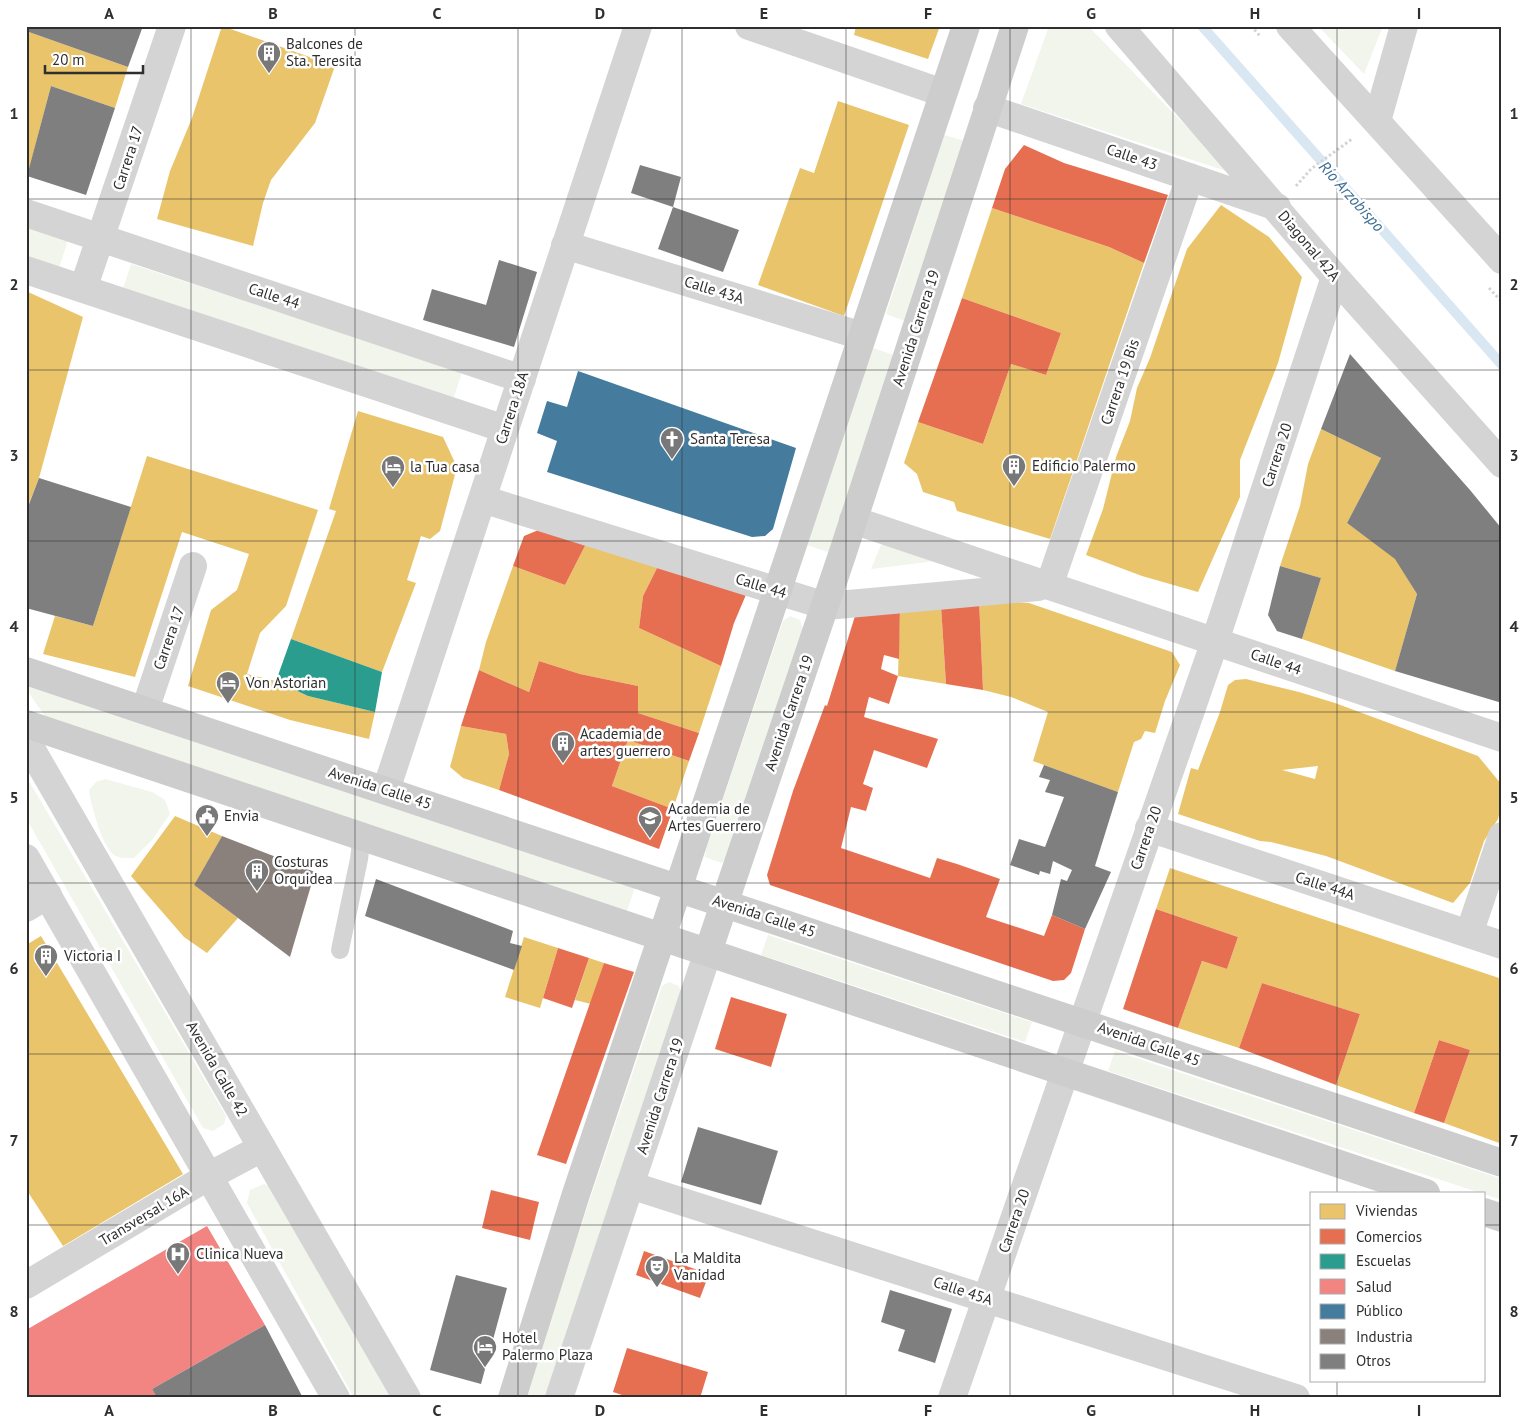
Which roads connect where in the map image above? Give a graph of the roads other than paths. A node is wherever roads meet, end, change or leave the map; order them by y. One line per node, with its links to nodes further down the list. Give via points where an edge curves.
1 (172, 26): 15 (street, Carrera 17)
2 (638, 26): 16 (street, Carrera 18A)
3 (749, 26): 9 (street)
4 (966, 26): 9 (main road)
5 (1015, 26): 10 (main road, Avenida Carrera 19)
6 (1119, 26): 13 (street, Diagonal 42A)
7 (1290, 26): 11 (street)
8 (1404, 26): 11 (street)
9 (943, 93): 21 (main road)
10 (987, 108): 12 (street, Calle 43); 26 (main road, Avenida Carrera 19)
11 (1377, 121): 17 (street)
12 (1190, 178): 13 (street, Calle 43); 28 (street, Carrera 19 Bis)
13 (1277, 207): 19 (street, Diagonal 42A)
14 (26, 213): 15 (street, Calle 44)
15 (102, 239): 20 (street, Carrera 17); 22 (street, Calle 44)
16 (566, 245): 21 (street, Calle 43A); 22 (street, Carrera 18A)
17 (1502, 260)
18 (26, 270): 20 (street)
19 (1335, 277): 24 (street, Diagonal 42A); 31 (street, Carrera 20)
20 (83, 289): 23 (street)
21 (862, 336): 29 (main road)
22 (522, 378): 23 (street, Carrera 18A)
23 (505, 429): 25 (street, Carrera 18A)
24 (1502, 464)
25 (482, 499): 29 (street, Calle 44); 37 (street, Carrera 18A)
26 (853, 520): 28 (street, Calle 44); 30 (main road, Avenida Carrera 19)
27 (193, 566): 33 (street, Carrera 17)
28 (1049, 586): 30 (street, Calle 44); 31 (street, Calle 44)
29 (778, 591): 30 (street, Calle 44); 42 (main road)
30 (826, 606): 44 (main road, Avenida Carrera 19)
31 (1215, 641): 35 (street, Calle 44); 38 (street, Carrera 20)
32 (26, 671): 33 (main road, Avenida Calle 45)
33 (145, 710): 37 (main road, Avenida Calle 45)
34 (26, 724): 39 (main road)
35 (1502, 738)
36 (26, 740): 52 (street, Avenida Calle 42)
37 (386, 790): 42 (main road, Avenida Calle 45)
38 (1149, 828): 45 (street, Calle 44A); 50 (street, Carrera 20)
39 (362, 836): 46 (main road); 48 (lane)
40 (1502, 836): 45 (street)
41 (26, 858): 43 (street)
42 (678, 888): 44 (main road, Avenida Calle 45); 46 (main road)
43 (37, 901): 54 (street)
44 (724, 903): 49 (main road, Avenida Carrera 19); 50 (main road, Avenida Calle 45)
45 (1469, 934): 47 (street, Calle 44A)
46 (662, 937): 49 (main road); 63 (main road)
47 (1502, 945)
48 (340, 950)
49 (708, 952): 51 (main road); 55 (street, Avenida Carrera 19)
50 (1082, 1021): 51 (street, Carrera 20); 53 (main road, Avenida Calle 45)
51 (1065, 1072): 56 (main road); 60 (street, Carrera 20)
52 (262, 1148): 54 (street, Transversal 16A); 62 (street, Avenida Calle 42)
53 (1502, 1163)
54 (209, 1176): 59 (street, Transversal 16A); 61 (street)
55 (630, 1185): 60 (street, Calle 45A); 64 (street, Avenida Carrera 19)
56 (1423, 1192)
57 (1486, 1213): 58 (main road)
58 (1502, 1218)
59 (26, 1285)
60 (987, 1299): 65 (street, Carrera 20); 66 (street, Calle 45A)
61 (336, 1398)
62 (407, 1398)
63 (512, 1398)
64 (559, 1398)
65 (952, 1398)
66 (1296, 1398)

